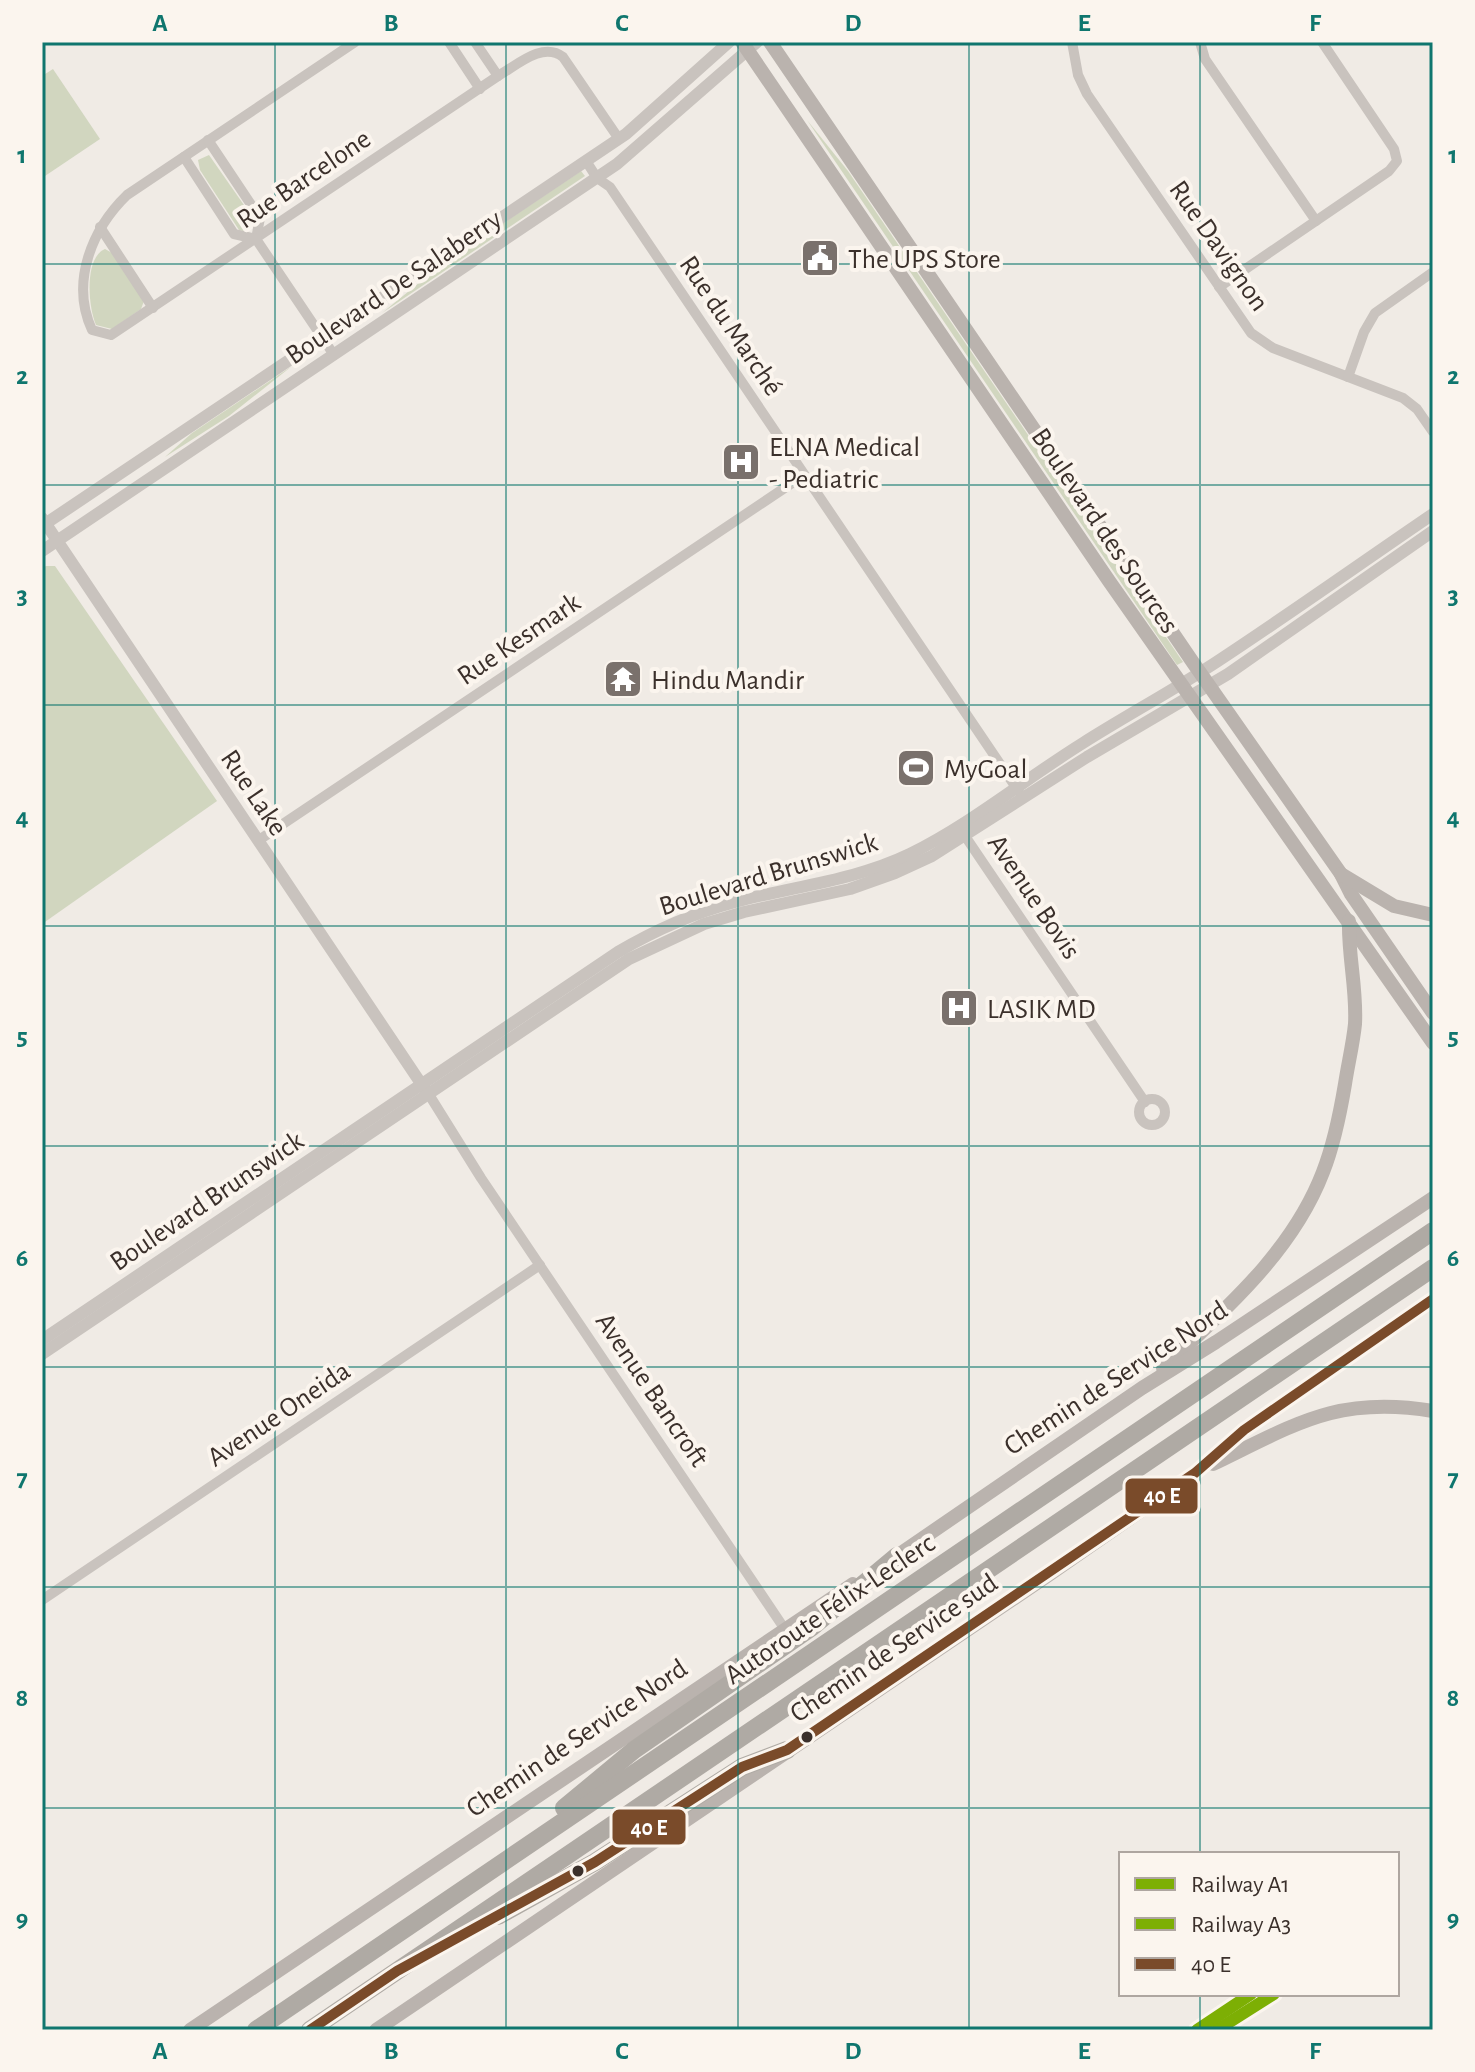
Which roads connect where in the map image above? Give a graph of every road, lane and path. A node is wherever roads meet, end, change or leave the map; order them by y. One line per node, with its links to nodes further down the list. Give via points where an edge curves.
1 (355, 42): 13 (street, Rue Barcelone)
2 (449, 42): 11 (street)
3 (475, 42): 10 (street)
4 (729, 42): 12 (street, Boulevard De Salaberry)
5 (770, 42): 33 (main road, Boulevard des Sources)
6 (1072, 42): 21 (street, Rue Davignon, via 1087,94)
7 (1200, 42): 17 (street, via 1203,55)
8 (1322, 42): 17 (street, via 1397,158 1389,171)
9 (749, 45): 16 (street, Boulevard De Salaberry, via 648,140); 35 (main road, Boulevard des Sources)
10 (498, 76): 11 (street, Rue Barcelone); 12 (street, Rue Barcelone, via 541,52 557,53)
11 (480, 89): 19 (street, Rue Barcelone)
12 (619, 139): 15 (street, Boulevard De Salaberry)
13 (208, 140): 14 (street, Rue Barcelone); 19 (street, via 260,218)
14 (184, 157): 18 (street, Rue Barcelone, via 127,195); 19 (street, via 234,234)
15 (586, 161): 16 (street, Rue du Marché); 23 (street, Boulevard De Salaberry)
16 (597, 178): 24 (street, Boulevard De Salaberry); 27 (street, Rue du Marché, via 610,187)
17 (1316, 221): 21 (street)
18 (100, 227): 22 (street); 22 (street, Rue Barcelone, via 84,273 83,297 92,330 111,335)
19 (256, 239): 22 (street, Rue Barcelone); 23 (street)
20 (1433, 272): 25 (street, via 1375,313)
21 (1219, 287): 25 (street, Rue Davignon, via 1261,341)
22 (153, 308)
23 (323, 339): 24 (street); 29 (street, Boulevard De Salaberry)
24 (334, 355): 31 (street, Boulevard De Salaberry)
25 (1348, 377): 26 (street, Rue Davignon, via 1407,400)
26 (1433, 432)
27 (804, 475): 36 (street, Rue du Marché); 38 (street, Rue Kesmark)
28 (1433, 514): 33 (street, Boulevard Brunswick)
29 (43, 522): 31 (street, Rue Lake)
30 (1433, 531): 34 (street, Boulevard Brunswick)
31 (57, 541): 32 (street, Boulevard De Salaberry); 38 (street, Rue Lake)
32 (42, 551)
33 (1200, 672): 34 (main road, Boulevard des Sources); 35 (street, Boulevard Brunswick)
34 (1210, 685): 35 (street, Boulevard Brunswick); 39 (main road, Boulevard des Sources)
35 (1185, 690): 36 (street, Boulevard Brunswick, via 1083,743); 41 (main road, Boulevard des Sources)
36 (1020, 793): 37 (street, Boulevard Brunswick); 45 (street, Boulevard Brunswick, via 883,865 727,904 649,935 597,965)
37 (965, 836): 45 (street, Boulevard Brunswick, via 883,878 730,916 652,946); 46 (street, Avenue Bovis)
38 (259, 840): 45 (street, Rue Lake)
39 (1341, 874): 40 (main road, via 1394,906); 42 (main road, Boulevard des Sources)
40 (1433, 915)
41 (1349, 921): 43 (main road, Boulevard des Sources); 54 (main road, via 1355,1025 1331,1149 1317,1187 1271,1260)
42 (1432, 1006): 43 (main road)
43 (1422, 1027): 44 (main road, Boulevard des Sources)
44 (1433, 1043)
45 (425, 1089): 49 (street, Avenue Bancroft); 52 (street, Boulevard Brunswick); 53 (street, Boulevard Brunswick)
46 (1145, 1102)
47 (1433, 1198): 54 (main road, Chemin de Service Nord)
48 (1433, 1231): 61 (highway, Autoroute Félix-Leclerc)
49 (540, 1265): 58 (street, Avenue Oneida); 59 (street, Avenue Bancroft)
50 (1433, 1268): 62 (highway, Autoroute Félix-Leclerc)
51 (1433, 1299): 56 (main road, Chemin de Service sud, via 1244,1430)
52 (42, 1340)
53 (42, 1354)
54 (1142, 1388): 57 (main road, Chemin de Service Nord)
55 (1433, 1411): 56 (main road, via 1384,1405 1337,1410)
56 (1195, 1473): 60 (main road, Chemin de Service sud)
57 (897, 1556): 59 (main road, Chemin de Service Nord); 61 (highway, via 812,1627 634,1750)
58 (42, 1600)
59 (784, 1628): 63 (main road, Chemin de Service Nord)
60 (787, 1750): 62 (highway, via 742,1767 595,1862); 66 (main road, Chemin de Service sud)
61 (482, 1877): 64 (highway, Autoroute Félix-Leclerc)
62 (397, 1971): 65 (highway, Autoroute Félix-Leclerc)
63 (190, 2030)
64 (256, 2030)
65 (310, 2030)
66 (376, 2030)

